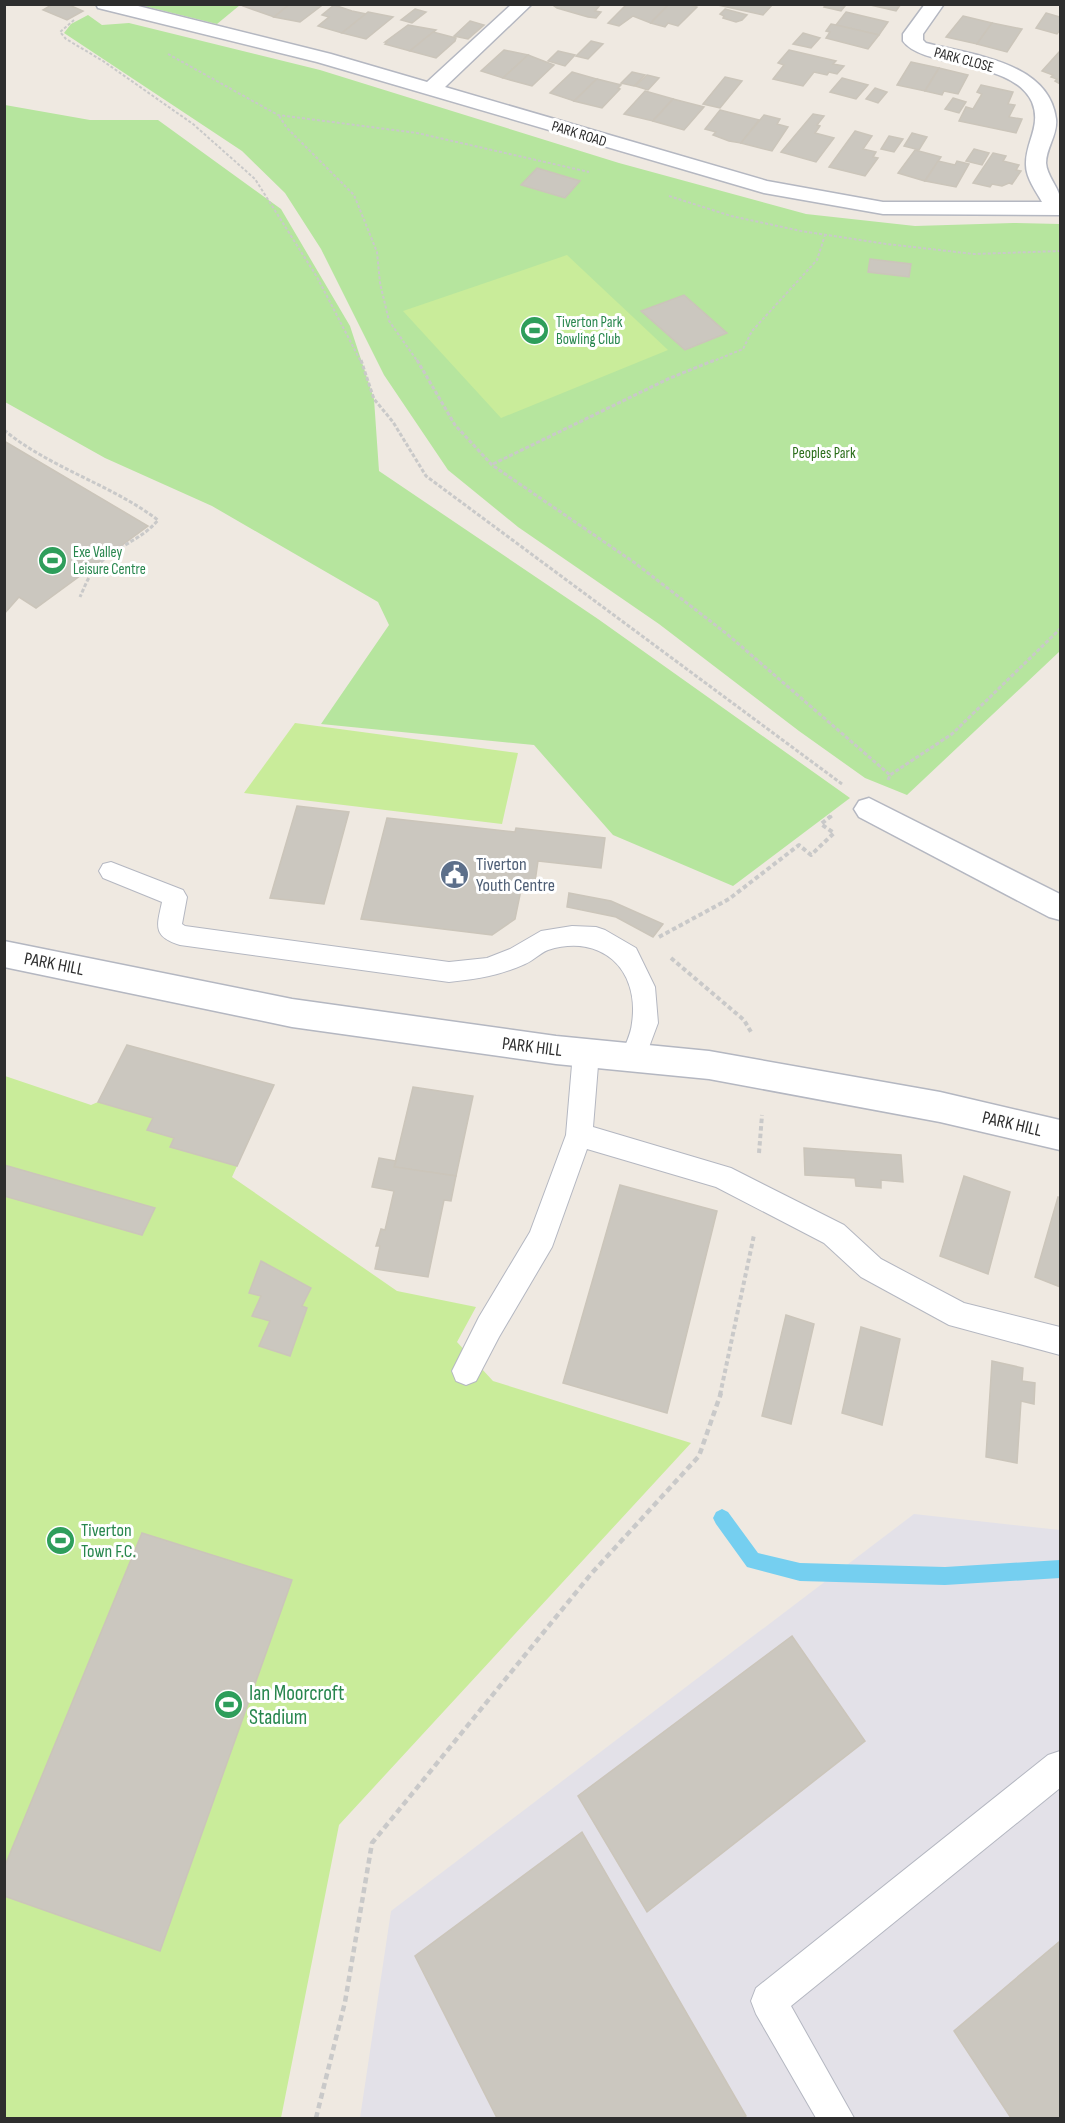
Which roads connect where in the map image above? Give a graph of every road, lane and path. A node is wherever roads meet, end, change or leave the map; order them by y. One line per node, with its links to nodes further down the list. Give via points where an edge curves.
1 (105, 4): 6 (street, PARK ROAD, via 324,58)
2 (523, 4): 6 (street)
3 (935, 4): 10 (street, PARK CLOSE, via 913,33 913,41 919,47 1002,70 1039,96 1046,120 1035,165)
4 (81, 15): 17 (path, via 60,32 66,39 193,124 255,179 317,277 363,363 374,399 426,476 732,700 849,789)
5 (159, 50): 7 (path)
6 (430, 89): 10 (street, PARK ROAD, via 764,187 883,208)
7 (278, 115): 8 (path, via 417,133); 14 (path, via 354,195 377,252 389,321 455,425)
8 (594, 174)
9 (668, 195): 11 (path, via 731,216)
10 (1058, 209)
11 (825, 235): 12 (path, via 974,254); 14 (path, via 817,260 752,331 743,349 669,378)
12 (1060, 251)
13 (4, 430): 15 (path, via 21,444 138,505 158,520 151,530 93,570)
14 (492, 465): 16 (path, via 635,563 700,613 890,775 952,734)
15 (80, 597)
16 (1060, 629)
17 (862, 804): 19 (street); 20 (path, via 821,824 834,833 811,855 799,845 729,899)
18 (111, 871): 23 (lane, via 175,897 169,928 180,935 382,963 449,972 489,968 519,956 541,941 596,937 627,955 643,987 645,1023)
19 (1060, 908)
20 (651, 942)
21 (4, 954): 22 (street, PARK HILL, via 292,1013)
22 (586, 1053): 23 (street, PARK HILL); 25 (lane)
23 (633, 1058): 26 (street, PARK HILL, via 709,1065 810,1083)
24 (752, 1113): 27 (path, via 762,1114)
25 (579, 1135): 27 (lane, via 722,1177); 29 (lane, via 542,1238)
26 (1060, 1135)
27 (756, 1194): 28 (lane, via 834,1234 871,1268 959,1315); 31 (path, via 755,1227 718,1406 699,1456 591,1574 372,1843 345,2002)
28 (1060, 1341)
29 (466, 1371)
30 (1060, 1767): 32 (lane, via 769,2001)
31 (316, 2118)
32 (836, 2118)

